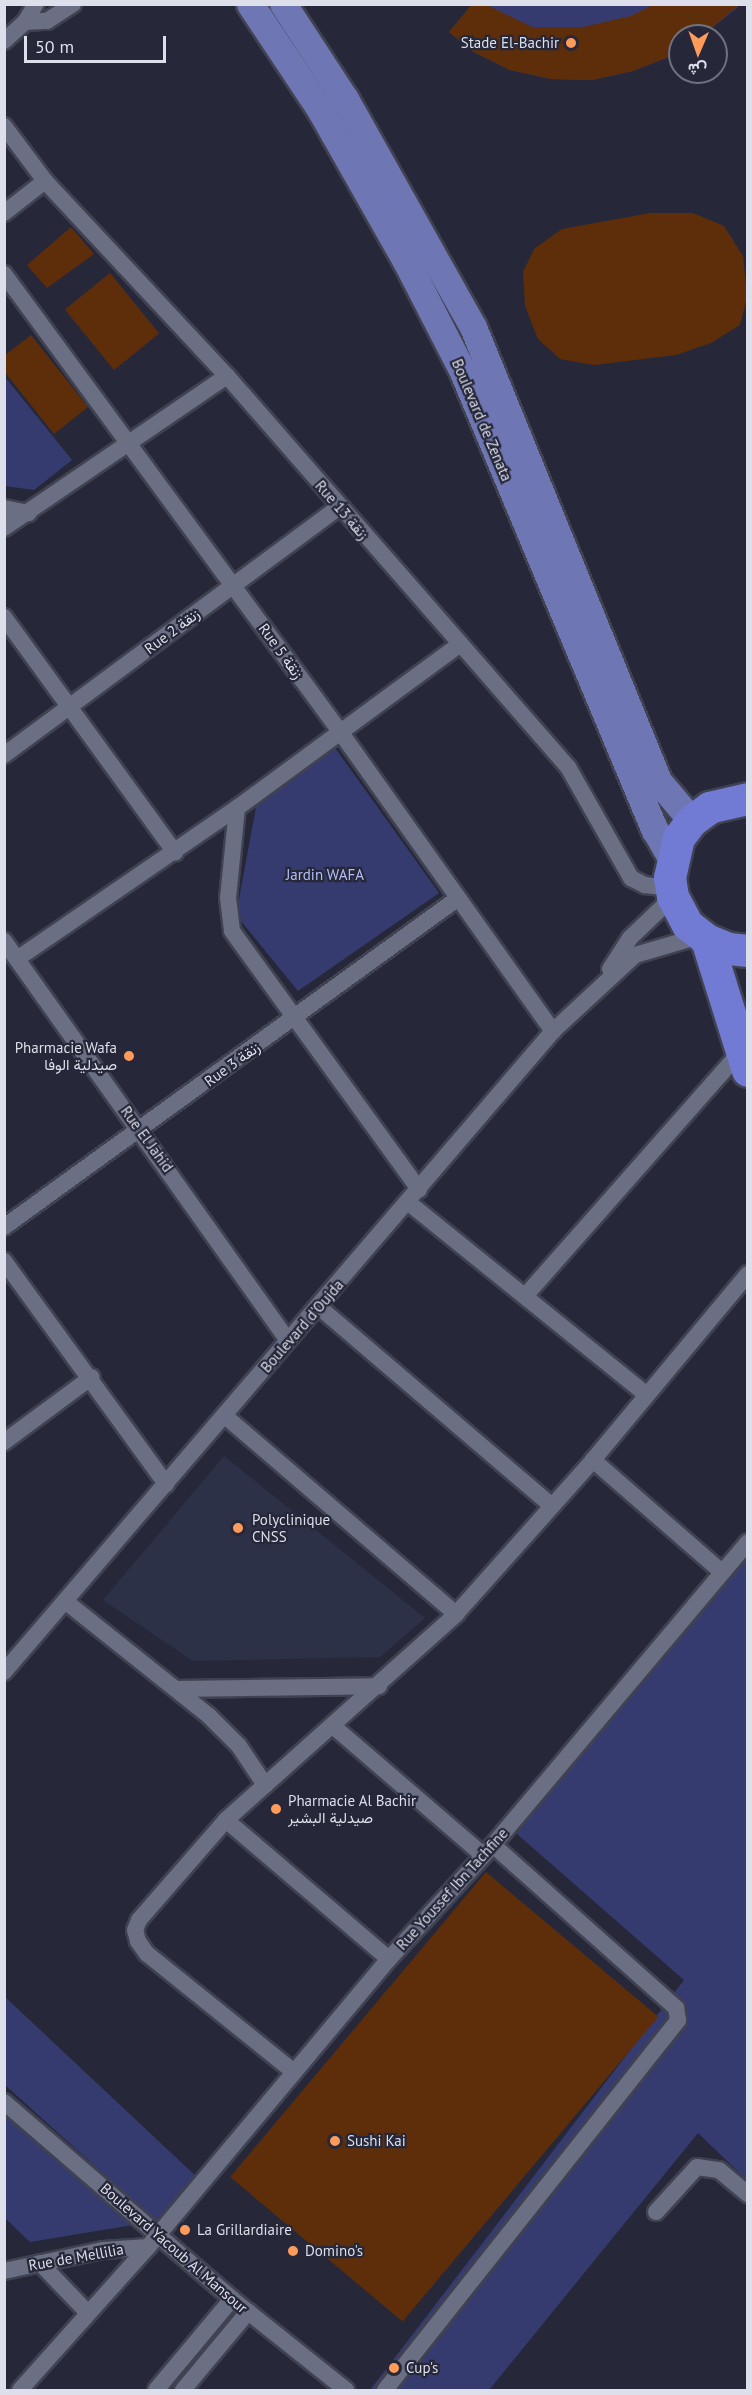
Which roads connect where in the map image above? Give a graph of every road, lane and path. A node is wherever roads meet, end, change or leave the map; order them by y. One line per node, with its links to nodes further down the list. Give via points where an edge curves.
1 (36, 4): 5 (street)
2 (73, 4): 5 (street, via 47,21)
3 (250, 4): 27 (main road, Boulevard de Zenata, via 321,111 463,372 656,830)
4 (283, 4): 25 (main road, Boulevard de Zenata, via 345,99 473,327 660,782)
5 (25, 22): 6 (street)
6 (4, 41)
7 (4, 126): 8 (street, Rue 13 زنقة)
8 (45, 181): 9 (street); 11 (street, Rue 13 زنقة)
9 (4, 213)
10 (4, 274): 12 (street, Rue 5 زنقة)
11 (227, 376): 12 (street); 13 (street, Rue 13 زنقة)
12 (128, 443): 15 (street); 17 (street, Rue 5 زنقة)
13 (339, 507): 17 (street, Rue 2 زنقة); 19 (street, Rue 13 زنقة)
14 (4, 508): 15 (street)
15 (28, 513): 16 (street)
16 (4, 528)
17 (233, 585): 20 (street, Rue 2 زنقة); 21 (street, Rue 5 زنقة)
18 (4, 617): 20 (street)
19 (460, 644): 21 (street); 27 (street, Rue 13 زنقة, via 568,767 631,878 645,885)
20 (70, 709): 22 (street, Rue 2 زنقة); 26 (street)
21 (341, 733): 24 (street); 28 (street, Rue 5 زنقة)
22 (4, 754)
23 (747, 799): 25 (highway, via 710,808)
24 (237, 808): 26 (street); 34 (street, via 228,898 230,925)
25 (692, 821): 27 (highway, via 679,838)
26 (175, 852): 32 (street)
27 (672, 881): 29 (highway, via 688,925); 33 (street, Boulevard d'Oujda)
28 (457, 899): 34 (street, Rue 3 زنقة); 35 (street, Rue 5 زنقة)
29 (703, 938): 31 (highway, via 729,949); 33 (street, Boulevard d'Oujda, via 647,949); 36 (highway)
30 (4, 940): 32 (street, Rue El Jahid)
31 (747, 951)
32 (17, 959): 37 (street, Rue El Jahid)
33 (602, 982): 35 (street, Boulevard d'Oujda)
34 (294, 1020): 37 (street, Rue 3 زنقة); 38 (street)
35 (553, 1031): 38 (street, Boulevard d'Oujda)
36 (744, 1061): 42 (street)
37 (141, 1131): 39 (street, Rue 3 زنقة); 44 (street, Rue El Jahid)
38 (414, 1196): 42 (street); 43 (street, Boulevard d'Oujda)
39 (4, 1227)
40 (4, 1261): 45 (street)
41 (747, 1274): 46 (street)
42 (526, 1295): 46 (street)
43 (319, 1307): 44 (street, Boulevard d'Oujda); 51 (street)
44 (288, 1340): 47 (street, Boulevard d'Oujda)
45 (92, 1377): 48 (street); 50 (street)
46 (645, 1394): 49 (street)
47 (225, 1416): 50 (street, Boulevard d'Oujda); 55 (street)
48 (4, 1442)
49 (593, 1460): 51 (street); 53 (street)
50 (166, 1484): 54 (street, Boulevard d'Oujda)
51 (551, 1505): 55 (street)
52 (747, 1542): 53 (street, Rue Youssef Ibn Tachfine)
53 (722, 1572): 62 (street, Rue Youssef Ibn Tachfine)
54 (65, 1602): 56 (street, Boulevard d'Oujda); 58 (street)
55 (456, 1614): 57 (street)
56 (4, 1672)
57 (379, 1686): 58 (street); 59 (street)
58 (176, 1689): 60 (street, via 239,1746)
59 (333, 1726): 60 (street); 62 (street)
60 (266, 1785): 61 (street)
61 (226, 1820): 63 (street); 64 (street, via 139,1920 135,1930 147,1954)
62 (488, 1850): 63 (street, Rue Youssef Ibn Tachfine); 78 (street, via 676,2008 678,2020)
63 (389, 1959): 64 (street, Rue Youssef Ibn Tachfine)
64 (294, 2072): 68 (street, Rue Youssef Ibn Tachfine)
65 (4, 2102): 68 (street, Boulevard Yacoub Al Mansour)
66 (747, 2194): 67 (street, via 718,2170 697,2167)
67 (656, 2212)
68 (153, 2241): 69 (street, Rue de Mellilia); 71 (street, Boulevard Yacoub Al Mansour); 72 (street, Rue Youssef Ibn Tachfine)
69 (39, 2263): 70 (street, Rue de Mellilia); 72 (street)
70 (4, 2271)
71 (232, 2299): 73 (street, Boulevard Yacoub Al Mansour); 75 (street)
72 (87, 2312): 74 (street, Rue Youssef Ibn Tachfine)
73 (248, 2312): 76 (street); 77 (street, Boulevard Yacoub Al Mansour)
74 (20, 2391)
75 (156, 2391)
76 (183, 2391)
77 (346, 2391)
78 (385, 2391)

